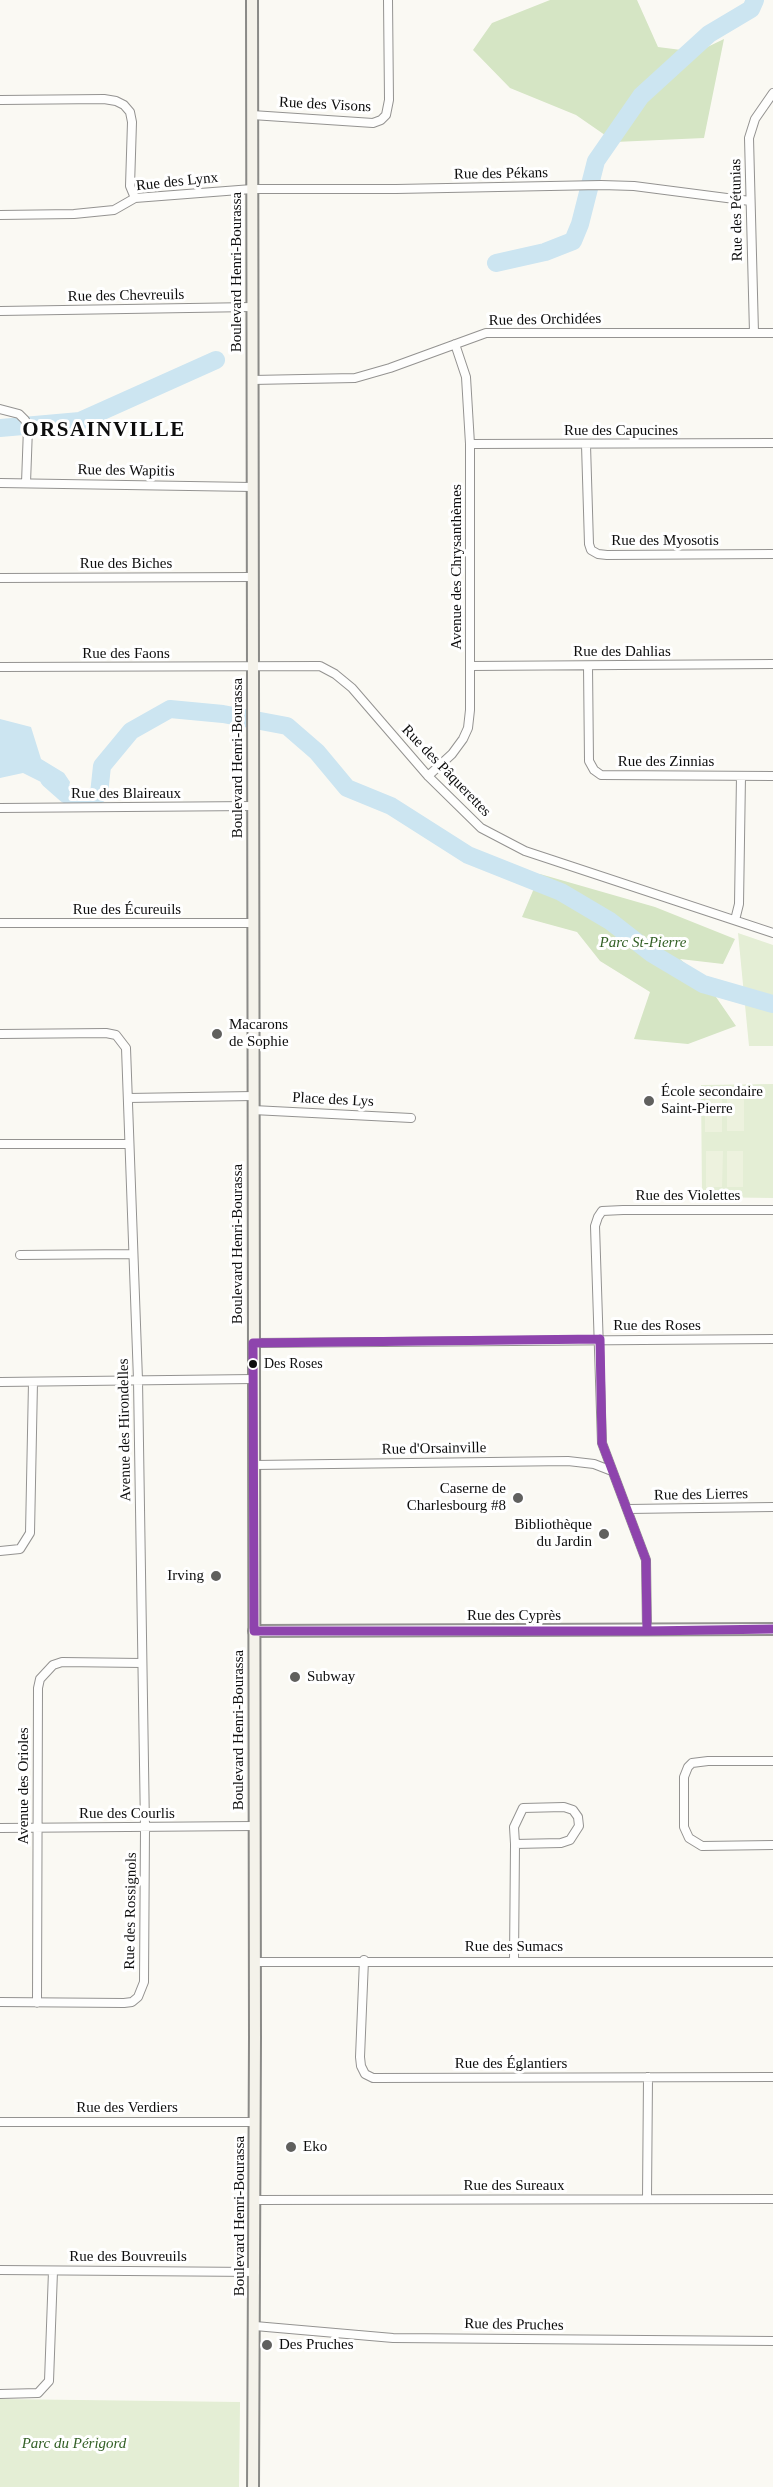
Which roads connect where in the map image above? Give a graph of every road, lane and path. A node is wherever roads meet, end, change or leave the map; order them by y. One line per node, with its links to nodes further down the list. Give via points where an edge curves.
1 (252, 0): 5 (main road, Boulevard Henri-Bourassa)
2 (388, 0): 5 (street, Rue des Visons, via 389,100 381,120 373,123)
3 (773, 93): 8 (street, Rue des Pétunias, via 751,128)
4 (0, 100): 7 (street, via 104,99 124,105 132,122 130,186)
5 (252, 115): 6 (main road, Boulevard Henri-Bourassa)
6 (252, 189): 7 (street, Rue des Lynx); 8 (street, Rue des Pékans, via 601,185); 10 (main road, Boulevard Henri-Bourassa)
7 (135, 198): 9 (street, Rue des Lynx, via 114,210)
8 (750, 201): 12 (street, Rue des Pétunias)
9 (0, 215)
10 (252, 307): 11 (street, Rue des Chevreuils); 15 (main road, Boulevard Henri-Bourassa)
11 (0, 311)
12 (754, 333): 13 (street, Rue des Orchidées); 14 (street, Rue des Orchidées, via 486,333)
13 (773, 333)
14 (455, 344): 15 (street, Rue des Orchidées, via 355,378); 17 (street, Avenue des Chrysanthèmes, via 466,377)
15 (252, 381): 22 (main road, Boulevard Henri-Bourassa)
16 (0, 409): 21 (street, via 19,414 28,428)
17 (470, 444): 19 (street, Rue des Capucines); 27 (street, Avenue des Chrysanthèmes)
18 (773, 444): 19 (street, Rue des Capucines)
19 (586, 445): 23 (street, Rue des Myosotis, via 589,544 597,554)
20 (0, 483): 21 (street, Rue des Wapitis)
21 (26, 483): 22 (street, Rue des Wapitis)
22 (252, 487): 24 (main road, Boulevard Henri-Bourassa)
23 (773, 554)
24 (252, 577): 25 (street, Rue des Biches); 30 (main road, Boulevard Henri-Bourassa)
25 (0, 578)
26 (773, 664): 28 (street, Rue des Dahlias)
27 (470, 666): 28 (street, Rue des Dahlias); 31 (street, Avenue des Chrysanthèmes, via 468,728 452,754)
28 (588, 666): 32 (street, Rue des Zinnias, via 589,761 594,770 601,775)
29 (0, 667): 30 (street, Rue des Faons)
30 (253, 667): 31 (street, Rue des Pâquerettes, via 309,664 327,669 352,688); 34 (main road, Boulevard Henri-Bourassa)
31 (428, 776): 36 (street, Rue des Pâquerettes, via 466,815 500,839)
32 (741, 776): 33 (street, Rue des Zinnias); 36 (street, via 739,904)
33 (773, 776)
34 (253, 806): 35 (street, Rue des Blaireaux); 38 (main road, Boulevard Henri-Bourassa)
35 (0, 808)
36 (735, 920): 39 (street, Rue des Pâquerettes)
37 (0, 923): 38 (street, Rue des Écureuils)
38 (253, 923): 41 (main road, Boulevard Henri-Bourassa)
39 (773, 933)
40 (0, 1034): 42 (street, Avenue des Hirondelles, via 116,1035 126,1048)
41 (253, 1096): 42 (street); 43 (main road, Boulevard Henri-Bourassa)
42 (128, 1098): 46 (street, Avenue des Hirondelles)
43 (253, 1110): 44 (street, Place des Lys); 52 (main road, Boulevard Henri-Bourassa)
44 (411, 1118)
45 (0, 1144): 46 (street)
46 (129, 1144): 48 (street, Avenue des Hirondelles)
47 (773, 1209): 50 (street, Rue des Violettes, via 602,1211 595,1226)
48 (133, 1254): 49 (street); 54 (street, Avenue des Hirondelles)
49 (20, 1255)
50 (600, 1339): 51 (street, Rue des Roses); 52 (street, Rue des Roses); 58 (street, via 602,1443)
51 (773, 1339)
52 (254, 1343): 53 (main road, Boulevard Henri-Bourassa)
53 (254, 1379): 54 (street); 57 (main road, Boulevard Henri-Bourassa)
54 (138, 1380): 56 (street); 65 (street, Avenue des Hirondelles)
55 (0, 1382): 56 (street)
56 (33, 1382): 61 (street, via 30,1533 20,1549)
57 (254, 1465): 58 (street, Rue d'Orsainville, via 568,1461 594,1464); 64 (main road, Boulevard Henri-Bourassa)
58 (612, 1472): 60 (street)
59 (773, 1508): 60 (street, Rue des Lierres)
60 (628, 1509): 63 (street, via 646,1560)
61 (0, 1551)
62 (773, 1629): 63 (street, Rue des Cyprès)
63 (647, 1630): 64 (street, Rue des Cyprès)
64 (254, 1631): 67 (main road, Boulevard Henri-Bourassa)
65 (142, 1663): 69 (street, Avenue des Orioles, via 62,1662 53,1665 40,1679); 70 (street, Avenue des Hirondelles)
66 (773, 1761): 72 (street, via 692,1763 684,1777 684,1827 689,1838 702,1846)
67 (254, 1826): 70 (street, Rue des Courlis); 75 (main road, Boulevard Henri-Bourassa)
68 (0, 1828): 69 (street, Rue des Courlis)
69 (38, 1828): 70 (street, Rue des Courlis); 78 (street, Avenue des Orioles)
70 (145, 1828): 78 (street, Rue des Rossignols, via 144,1982 138,1997 124,2003)
71 (515, 1844): 71 (street, via 570,1840 579,1826 578,1817 564,1807 523,1808 514,1827); 74 (street)
72 (773, 1845)
73 (364, 1960): 74 (street, Rue des Sumacs); 75 (street, Rue des Sumacs); 79 (street, Rue des Églantiers, via 360,2057 365,2074 373,2078)
74 (514, 1960): 76 (street, Rue des Sumacs)
75 (255, 1962): 82 (main road, Boulevard Henri-Bourassa)
76 (773, 1962)
77 (0, 2002): 78 (street, Rue des Rossignols)
78 (37, 2002)
79 (648, 2077): 80 (street, Rue des Églantiers); 83 (street)
80 (773, 2077)
81 (0, 2122): 82 (street, Rue des Verdiers)
82 (255, 2122): 85 (main road, Boulevard Henri-Bourassa)
83 (647, 2199): 84 (street, Rue des Sureaux); 85 (street, Rue des Sureaux)
84 (773, 2199)
85 (255, 2200): 88 (main road, Boulevard Henri-Bourassa)
86 (0, 2270): 87 (street, Rue des Bouvreuils)
87 (53, 2271): 88 (street, Rue des Bouvreuils); 91 (street, via 49,2381 38,2393)
88 (255, 2272): 89 (main road, Boulevard Henri-Bourassa)
89 (255, 2326): 90 (street, Rue des Pruches, via 393,2338); 92 (main road, Boulevard Henri-Bourassa)
90 (773, 2341)
91 (0, 2394)
92 (253, 2487)

